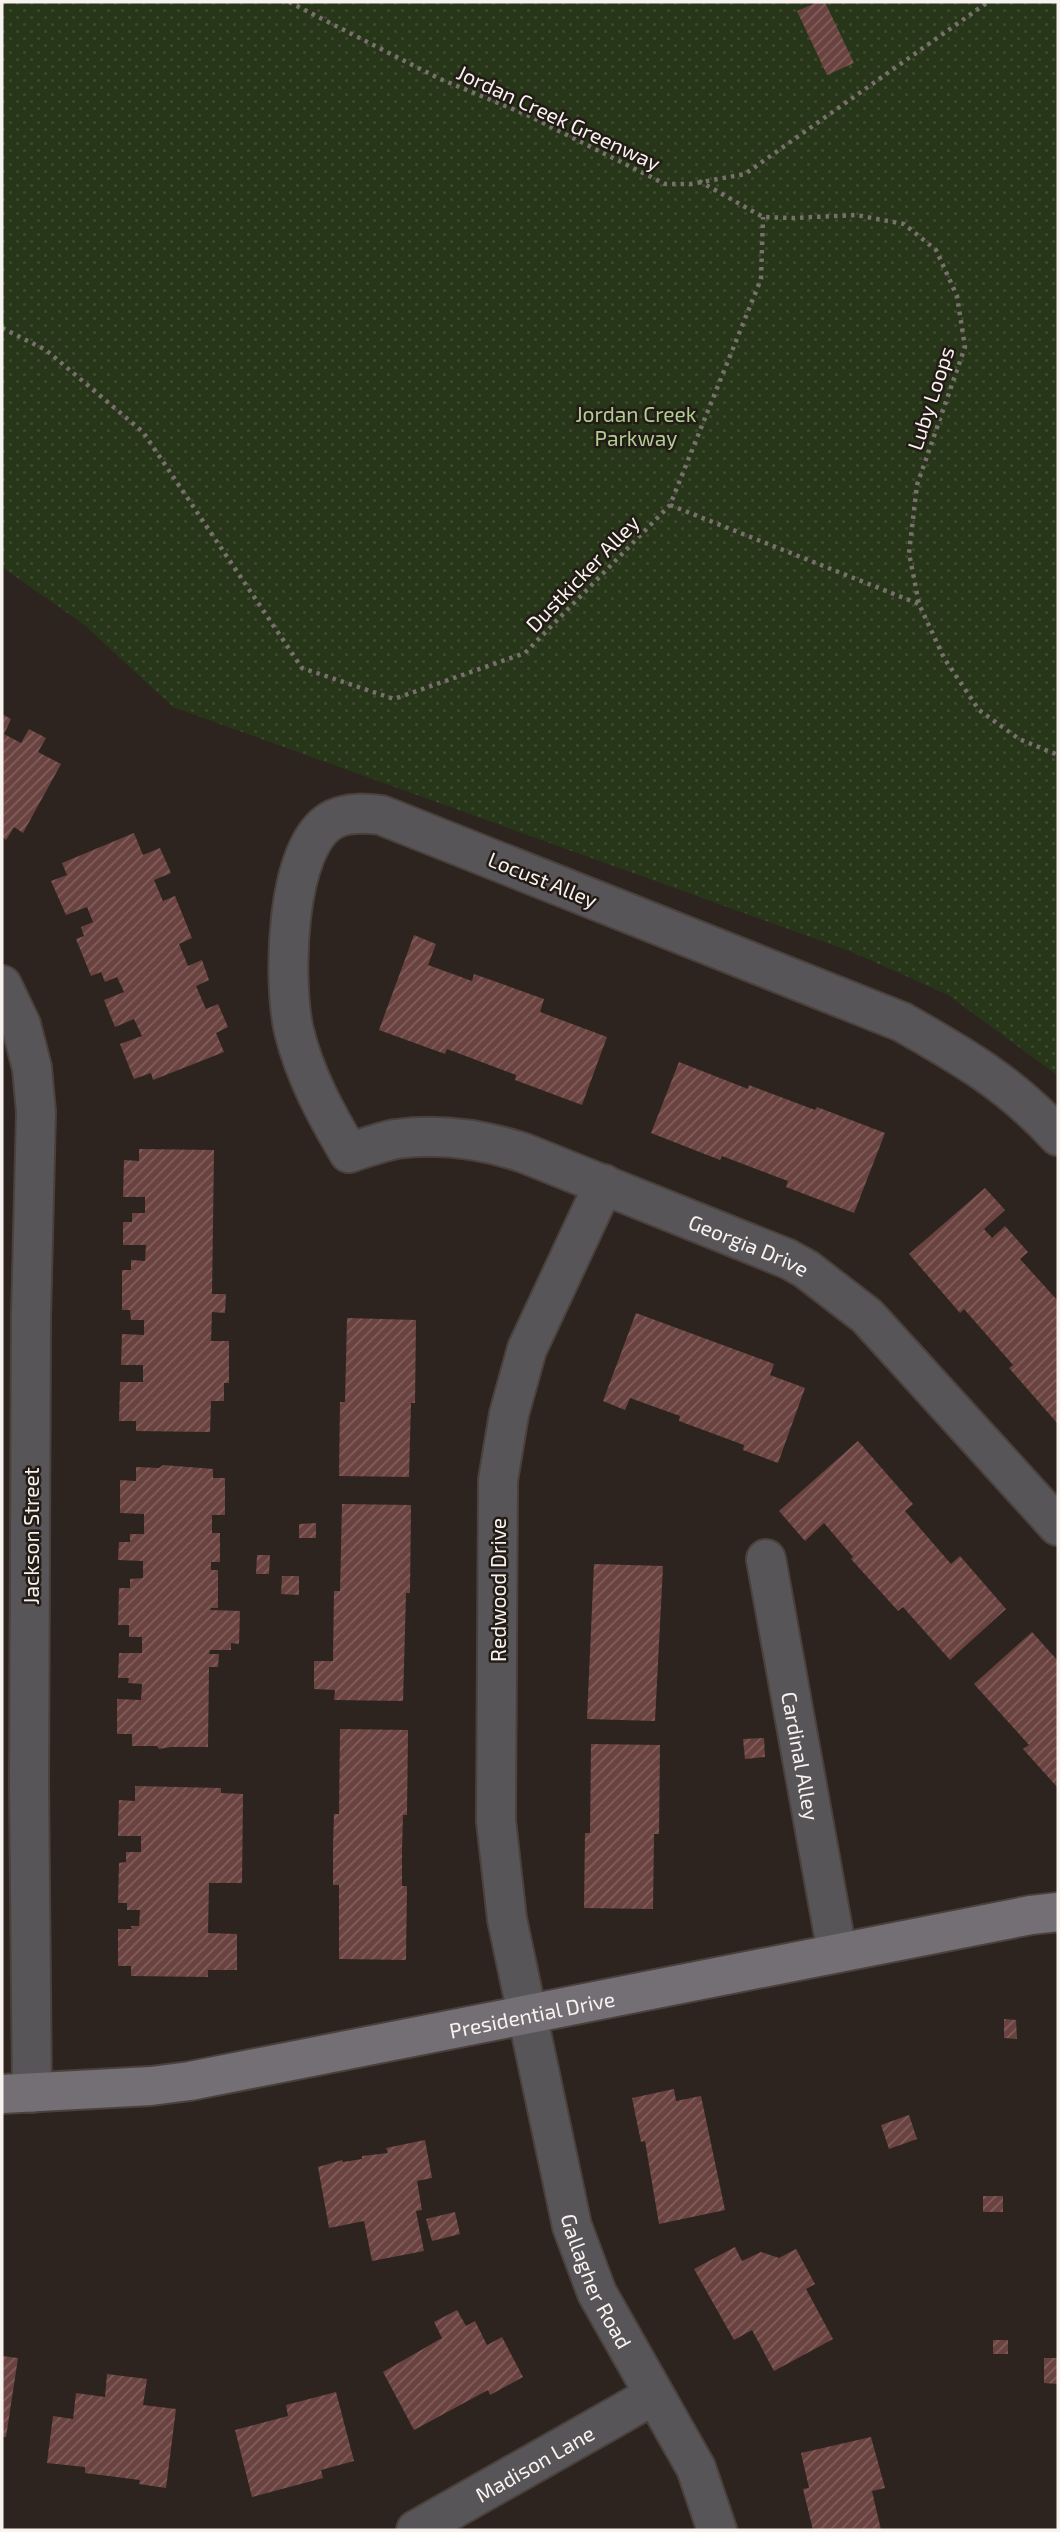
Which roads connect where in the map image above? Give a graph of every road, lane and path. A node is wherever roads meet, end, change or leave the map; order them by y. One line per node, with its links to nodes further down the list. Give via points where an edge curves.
1 (289, 2): 3 (path, Jordan Creek Greenway, via 440,79 527,115 665,184)
2 (988, 2): 3 (path, Jordan Creek Greenway, via 745,174)
3 (699, 181): 4 (path, Luby Loops)
4 (763, 217): 6 (path, Dustkicker Alley, via 761,279); 7 (path, Luby Loops, via 856,215 904,224 936,250 957,296 965,347 917,485 909,553)
5 (2, 328): 6 (path, Dustkicker Alley, via 46,350 143,432 302,668 394,699 525,653)
6 (670, 506): 7 (path)
7 (919, 604): 8 (path, Luby Loops, via 944,657 979,710 1019,739)
8 (1058, 755)
9 (2, 985): 18 (street, Jackson Street, via 32,1068 36,1112 29,1784)
10 (1058, 1136): 11 (street, Locust Alley, via 1031,1107 970,1060 902,1022 381,815 358,812 333,819 315,835 302,863 288,929 287,975 294,1030 315,1094)
11 (349, 1153): 12 (street, Georgia Drive, via 394,1139 440,1136 487,1141)
12 (604, 1184): 13 (street, Georgia Drive, via 788,1259 850,1301); 17 (street, Redwood Drive, via 527,1349 509,1414 498,1480 496,1821 507,1919)
13 (1053, 1511)
14 (766, 1559): 16 (street, Cardinal Alley)
15 (1058, 1912): 16 (street, Presidential Drive)
16 (837, 1952): 17 (street, Presidential Drive)
17 (528, 2014): 18 (street, Presidential Drive, via 190,2081); 19 (street, Gallagher Road, via 572,2226 597,2293)
18 (17, 2094)
19 (654, 2395): 20 (street, Madison Lane); 21 (street, Gallagher Road, via 696,2468)
20 (416, 2530)
21 (717, 2530)

